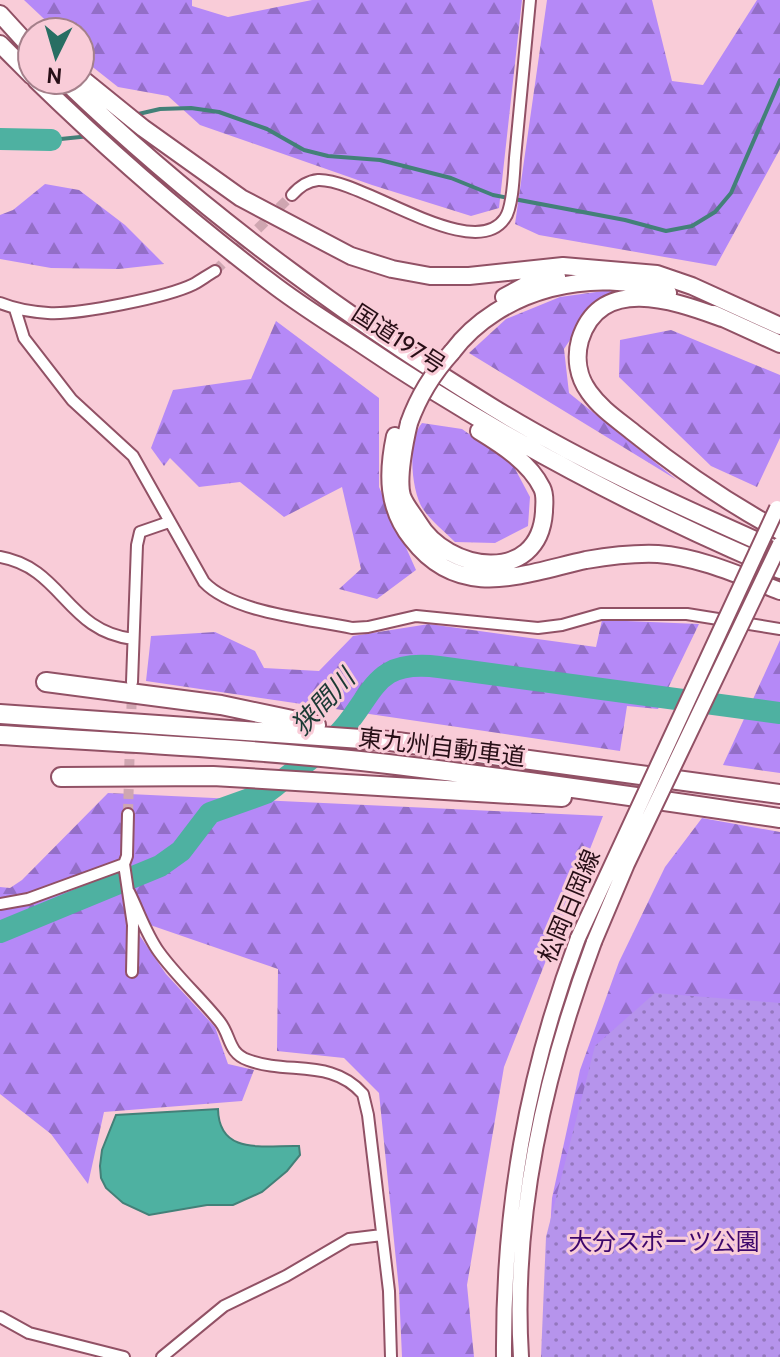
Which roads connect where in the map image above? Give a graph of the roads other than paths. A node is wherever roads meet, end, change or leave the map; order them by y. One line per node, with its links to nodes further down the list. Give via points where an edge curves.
1 (530, 0): 11 (street, via 513,180 506,217 491,231 469,232 418,218 349,187 318,180 301,185)
2 (0, 6): 4 (highway)
3 (0, 14): 5 (highway)
4 (16, 20)
5 (16, 32)
6 (0, 44): 7 (highway)
7 (16, 60)
8 (96, 90): 12 (highway, via 241,198 351,256 430,276)
9 (53, 96): 14 (highway, 国道197号, via 154,188)
10 (82, 96): 26 (highway, 国道197号, via 174,179 362,323 555,442)
11 (292, 195)
12 (583, 267): 18 (highway, via 657,274); 20 (highway, via 507,295 465,322)
13 (215, 271): 16 (street, via 167,293 86,310 51,314)
14 (272, 284): 21 (highway, via 331,336 520,461 545,498 541,533 534,544 510,560 482,564 452,555 425,535 402,494); 28 (highway, 国道197号, via 523,444 658,516)
15 (0, 303): 16 (street)
16 (15, 309): 23 (street, via 24,338 72,400 133,456)
17 (722, 318): 19 (highway); 20 (highway, via 654,288 586,282 538,293 496,312); 24 (highway, via 662,298 623,300 599,311 584,331 578,369 603,408 679,468)
18 (780, 326)
19 (780, 344)
20 (446, 350): 21 (highway, via 424,366 408,393)
21 (404, 421): 29 (highway, via 389,471 390,494 419,549 456,573 517,578 603,557 658,554 703,563)
22 (779, 505): 51 (main road, 松岡日岡線, bridge, via 561,982 516,1164 505,1256)
23 (169, 522): 30 (street, via 214,593 352,628 416,616 538,628 601,614 687,614); 31 (street, via 140,532)
24 (780, 531)
25 (780, 544): 52 (main road, 松岡日岡線, bridge, via 627,864 557,1052 533,1166 523,1248)
26 (780, 551)
27 (0, 557): 31 (street, via 23,565 60,591 93,627)
28 (780, 570)
29 (780, 591)
30 (780, 629)
31 (133, 639): 33 (street)
32 (46, 682): 36 (highway, via 221,705)
33 (132, 682)
34 (0, 714): 36 (highway, 東九州自動車道)
35 (0, 735): 39 (highway, 東九州自動車道, via 387,764)
36 (390, 741): 38 (highway, 東九州自動車道)
37 (61, 777): 39 (highway, via 213,776)
38 (780, 794)
39 (701, 807): 41 (highway, 東九州自動車道)
40 (128, 814): 42 (street)
41 (780, 818)
42 (124, 864): 43 (street); 44 (street)
43 (129, 892): 45 (street); 46 (street, via 159,952 220,1022 236,1053 277,1066 332,1071 363,1094)
44 (0, 904)
45 (132, 972)
46 (382, 1235): 49 (street, via 349,1239 224,1306); 50 (street)
47 (0, 1317): 48 (street, via 29,1333)
48 (124, 1357)
49 (162, 1357)
50 (391, 1357)
51 (504, 1357)
52 (521, 1357)

